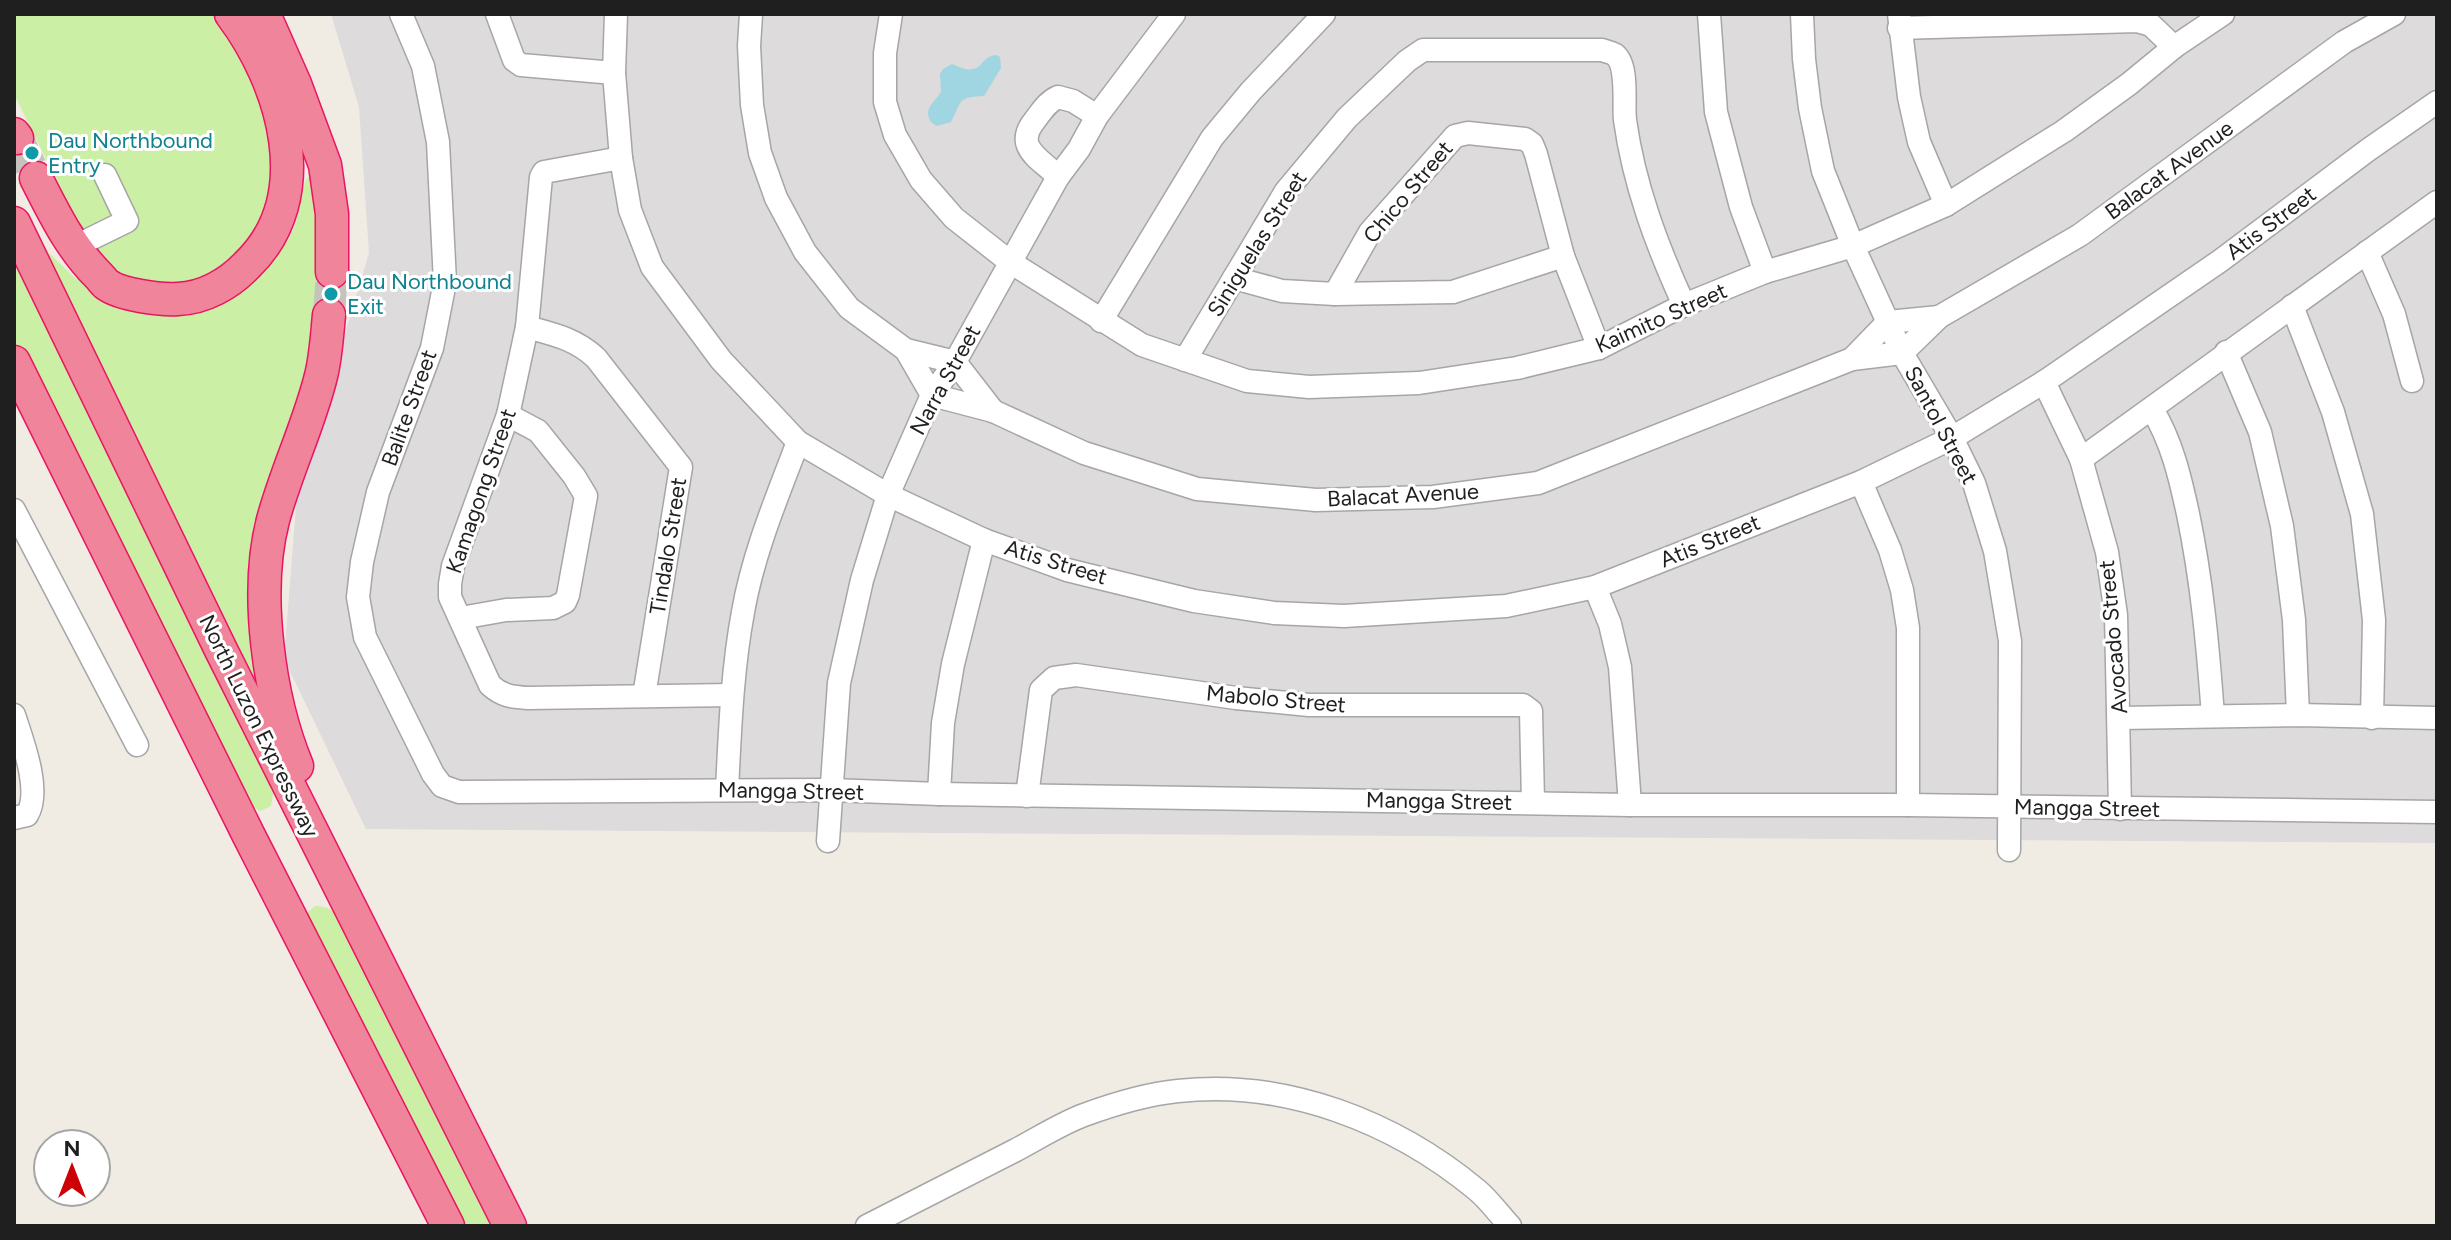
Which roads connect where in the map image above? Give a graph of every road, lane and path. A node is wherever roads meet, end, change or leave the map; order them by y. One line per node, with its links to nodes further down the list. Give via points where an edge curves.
1 (231, 14): 27 (highway, via 266,72 285,139 285,194 266,244 222,285 171,299 107,284)
2 (264, 14): 31 (highway, via 320,146 332,214)
3 (401, 14): 74 (street, Balite Street, via 423,66 438,142 445,282 432,348 378,492 358,597 365,637)
4 (497, 14): 16 (street, via 514,60 521,65)
5 (616, 14): 16 (street, Atis Street)
6 (751, 14): 43 (street, via 752,105 760,153 776,198 805,252 849,308)
7 (891, 14): 30 (street, Kaimito Street, via 885,102 895,135 921,180 954,218)
8 (1324, 14): 39 (street, via 1212,138)
9 (1709, 14): 32 (street, via 1716,112)
10 (1802, 14): 26 (street, Santol Street, via 1810,108 1823,171)
11 (2223, 14): 15 (street, Kaimito Street)
12 (2394, 14): 38 (street, Balacat Avenue, via 2344,42 2080,235)
13 (1172, 15): 18 (street, Narra Street)
14 (1899, 21): 15 (street, via 2137,21 2151,25); 24 (street, via 1919,142)
15 (2174, 47): 24 (street, Kaimito Street, via 2064,131)
16 (614, 73): 19 (street, Atis Street)
17 (2437, 102): 51 (street, Atis Street)
18 (1097, 116): 21 (street, Narra Street); 21 (street, via 1058,97 1028,128 1026,142 1033,155)
19 (621, 158): 41 (street, Kamagong Street, via 544,172 541,177); 57 (street, Atis Street, via 630,210 652,267 721,360)
20 (105, 175): 27 (street, via 127,221)
21 (1058, 177): 30 (street, Narra Street)
22 (36, 178): 27 (highway)
23 (2437, 202): 28 (street)
24 (1946, 205): 26 (street, Kaimito Street)
25 (14, 223): 86 (highway, North Luzon Expressway)
26 (1853, 246): 32 (street, Kaimito Street); 40 (street, Santol Street)
27 (74, 247)
28 (2367, 252): 36 (street); 50 (street, via 2394,314)
29 (1563, 256): 34 (street, via 1453,292); 34 (street, Chico Street, via 1532,144 1468,133 1455,136 1370,232); 42 (street, Chico Street)
30 (1010, 262): 39 (street, Kaimito Street); 49 (street, Narra Street)
31 (332, 272)
32 (1765, 272): 35 (street, Kaimito Street)
33 (1234, 278): 34 (street, via 1282,291); 35 (street, Siniguelas Street, via 1286,191 1347,118 1423,50 1602,50 1614,53 1623,71 1625,120 1639,183 1657,247); 47 (street, Siniguelas Street)
34 (1335, 294)
35 (1684, 305): 42 (street, Kaimito Street)
36 (2292, 306): 44 (street); 71 (street, via 2333,412 2362,514 2374,620)
37 (329, 315): 86 (highway, via 320,380 276,509 265,569 268,650 287,741 306,787)
38 (1939, 317): 40 (street, Balacat Avenue); 45 (street, Balacat Avenue)
39 (1101, 321): 47 (street, Kaimito Street, via 1142,345)
40 (1888, 322): 45 (street, Santol Street); 46 (street, Balacat Avenue)
41 (527, 327): 55 (street, Kamagong Street); 66 (street, Tindalo Street, via 582,345 681,467)
42 (1599, 348): 47 (street, Kaimito Street, via 1419,383 1309,387 1247,381)
43 (906, 350): 49 (street); 52 (street)
44 (2226, 352): 53 (street); 68 (street, via 2260,432 2282,526 2294,620)
45 (1902, 353): 46 (street, Balacat Avenue); 56 (street, Santol Street)
46 (1852, 359): 54 (street, Balacat Avenue, via 1538,483 1433,497 1316,500 1197,489 1084,453)
47 (1185, 360)
48 (14, 362): 89 (highway)
49 (955, 362): 52 (street, Narra Street); 54 (street, Balacat Avenue)
50 (2412, 381)
51 (2044, 382): 56 (street, Atis Street); 58 (street, Avocado Street)
52 (932, 395): 54 (street, Balacat Avenue); 60 (street, Narra Street)
53 (2152, 409): 58 (street); 69 (street, via 2179,473 2197,555)
54 (993, 411)
55 (508, 415): 64 (street, Kamagong Street, via 453,566 450,597); 64 (street, via 538,431 586,496 568,595 553,608)
56 (1952, 438): 59 (street, Atis Street); 82 (street, Santol Street, via 1974,483 1995,551 2010,641)
57 (798, 442): 60 (street, Atis Street); 65 (street, via 743,610)
58 (2081, 459): 70 (street, Avocado Street, via 2109,568)
59 (1861, 482): 63 (street, Atis Street); 81 (street, via 1890,550 1908,628)
60 (888, 495): 62 (street, Atis Street); 76 (street, Narra Street, via 839,683)
61 (14, 510): 73 (street)
62 (984, 540): 63 (street, Atis Street, via 1067,570 1194,601 1274,613 1344,616 1506,606); 77 (street, via 953,664)
63 (1595, 587): 80 (street, via 1620,667)
64 (461, 618): 66 (street, Kamagong Street, via 498,693 528,698)
65 (732, 695): 66 (street, Kamagong Street); 75 (street)
66 (644, 696)
67 (14, 715): 85 (street, via 32,787 27,815)
68 (2298, 715): 69 (street); 71 (street)
69 (2213, 716): 70 (street)
70 (2120, 718): 83 (street, Avocado Street)
71 (2372, 718): 72 (street)
72 (2437, 718)
73 (137, 745)
74 (442, 786): 75 (street, Mangga Street, via 459,792)
75 (727, 790): 76 (street, Mangga Street)
76 (831, 790): 77 (street, Mangga Street); 87 (street, Narra Street)
77 (939, 794): 78 (street, Mangga Street)
78 (1027, 796): 79 (street, Mangga Street); 79 (street, Mabolo Street, via 1041,690 1054,678 1076,675 1309,705 1523,705 1531,711)
79 (1533, 802): 80 (street, Mangga Street)
80 (1630, 805): 81 (street, Mangga Street)
81 (1908, 805): 82 (street, Mangga Street)
82 (2010, 806): 83 (street, Mangga Street); 88 (street, Santol Street)
83 (2120, 809): 84 (street, Mangga Street)
84 (2437, 812)
85 (14, 818)
86 (310, 831): 90 (highway, North Luzon Expressway)
87 (828, 841)
88 (2009, 850)
89 (448, 1226)
90 (510, 1226)
91 (867, 1226): 92 (street, via 1082,1116 1179,1091 1234,1090 1287,1096 1371,1123 1423,1150 1479,1192)
92 (1510, 1226)

